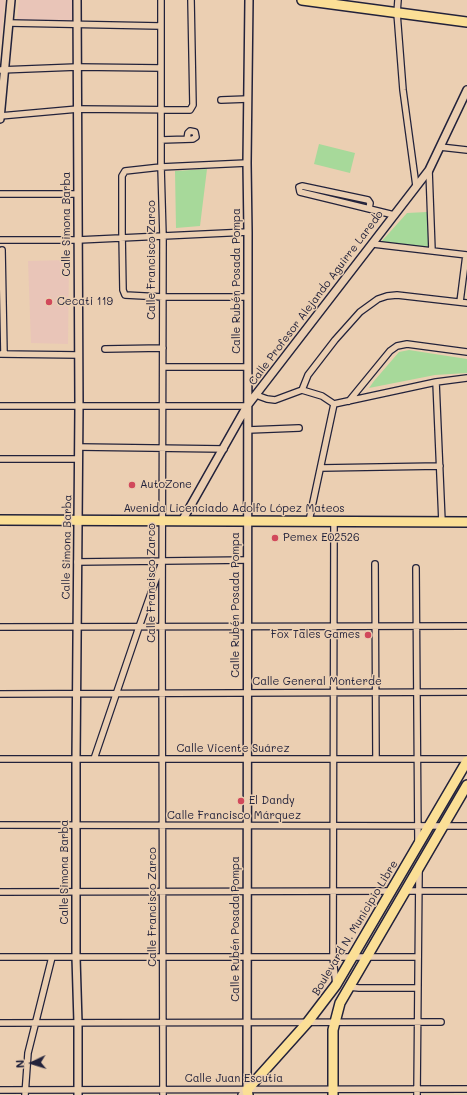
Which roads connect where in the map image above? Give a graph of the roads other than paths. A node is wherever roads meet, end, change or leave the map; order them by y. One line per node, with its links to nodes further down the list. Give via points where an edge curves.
1 (11, 0): 10 (street)
2 (77, 0): 11 (street, Calle Simona Barba)
3 (161, 0): 12 (street, Calle Francisco Zarco)
4 (191, 0): 20 (street, via 193,105 190,110)
5 (249, 0): 17 (street, Calle Rubén Posada Pompa)
6 (302, 0): 8 (main road)
7 (398, 0): 8 (street)
8 (397, 13): 9 (main road); 29 (street, via 403,90)
9 (467, 22)
10 (9, 23): 11 (street); 15 (street)
11 (77, 24): 12 (street); 13 (street, Calle Simona Barba)
12 (160, 26): 14 (street, Calle Francisco Zarco)
13 (78, 67): 14 (street); 15 (street); 19 (street, Calle Simona Barba)
14 (161, 68): 20 (street, Calle Francisco Zarco)
15 (3, 70): 21 (street)
16 (467, 90): 24 (street, Calle Profesor Alejando Aguirre Laredo)
17 (248, 99): 18 (street); 26 (street, Calle Rubén Posada Pompa)
18 (221, 100)
19 (78, 109): 20 (street); 21 (street); 32 (street, Calle Simona Barba)
20 (161, 110): 23 (street, Calle Francisco Zarco)
21 (0, 117)
22 (187, 139): 23 (street)
23 (161, 140): 27 (street, Calle Francisco Zarco)
24 (440, 147): 25 (street); 28 (street, Calle Profesor Alejando Aguirre Laredo)
25 (467, 150)
26 (247, 164): 27 (street); 36 (street, Calle Rubén Posada Pompa)
27 (161, 167): 37 (street, Calle Francisco Zarco); 38 (street, via 123,172)
28 (429, 170): 29 (street, Calle Profesor Alejando Aguirre Laredo); 43 (street)
29 (416, 186): 35 (street, Calle Profesor Alejando Aguirre Laredo)
30 (334, 193): 33 (street); 33 (street, via 302,186 299,188 300,192); 34 (street, via 368,200)
31 (0, 194): 32 (street)
32 (78, 194): 40 (street, Calle Simona Barba)
33 (333, 200): 34 (street)
34 (369, 209): 35 (street)
35 (394, 215): 41 (street, Calle Profesor Alejando Aguirre Laredo)
36 (248, 232): 37 (street); 46 (street, Calle Rubén Posada Pompa)
37 (163, 236): 38 (street); 45 (street, Calle Francisco Zarco)
38 (122, 238): 40 (street); 45 (street, via 124,294)
39 (0, 240): 40 (street)
40 (78, 240): 54 (street, Calle Simona Barba)
41 (373, 244): 43 (street); 60 (street, Calle Profesor Alejando Aguirre Laredo)
42 (2, 250): 49 (street)
43 (432, 251): 44 (street)
44 (467, 255): 47 (street)
45 (163, 297): 46 (street); 51 (street, Calle Francisco Zarco)
46 (248, 297): 56 (street, Calle Rubén Posada Pompa)
47 (460, 302): 48 (street); 59 (street, via 397,295 378,299 360,312 335,340 308,375)
48 (467, 303)
49 (2, 312): 53 (street)
50 (105, 348): 51 (street)
51 (163, 348): 55 (street, Calle Francisco Zarco)
52 (467, 352): 61 (street, via 407,344 397,346)
53 (2, 354): 54 (street)
54 (79, 355): 64 (street, Calle Simona Barba)
55 (163, 367): 56 (street); 65 (street, Calle Francisco Zarco)
56 (248, 367): 66 (street, Calle Rubén Posada Pompa)
57 (467, 378): 58 (street)
58 (436, 382): 61 (street); 74 (street)
59 (302, 390): 60 (street, via 275,400); 62 (street, via 322,396)
60 (256, 395): 66 (street, Calle Profesor Alejando Aguirre Laredo)
61 (349, 401): 62 (street)
62 (334, 404): 75 (street)
63 (0, 406): 64 (street)
64 (79, 406): 65 (street); 69 (street, Calle Simona Barba)
65 (163, 406): 66 (street); 70 (street, Calle Francisco Zarco)
66 (248, 406): 68 (street, Calle Rubén Posada Pompa); 71 (street, Calle Profesor Alejando Aguirre Laredo)
67 (298, 428): 68 (street)
68 (248, 430): 80 (street, Calle Rubén Posada Pompa)
69 (79, 447): 70 (street); 73 (street, Calle Simona Barba)
70 (163, 447): 71 (street); 78 (street, Calle Francisco Zarco)
71 (224, 449): 79 (street, Calle Profesor Alejando Aguirre Laredo)
72 (0, 459): 73 (street)
73 (79, 459): 77 (street, Calle Simona Barba)
74 (440, 466): 75 (street); 83 (street)
75 (321, 468): 81 (street)
76 (0, 520): 77 (main road, Avenida Licenciado Adolfo López Mateos)
77 (78, 520): 78 (main road, Avenida Licenciado Adolfo López Mateos); 87 (street, Calle Simona Barba)
78 (163, 521): 79 (main road, Avenida Licenciado Adolfo López Mateos); 86 (street, Calle Francisco Zarco)
79 (182, 521): 80 (main road, Avenida Licenciado Adolfo López Mateos)
80 (247, 521): 81 (main road, Avenida Licenciado Adolfo López Mateos); 85 (street, Calle Rubén Posada Pompa)
81 (309, 521): 82 (main road, Avenida Licenciado Adolfo López Mateos)
82 (334, 521): 83 (main road, Avenida Licenciado Adolfo López Mateos); 91 (street)
83 (442, 522): 84 (main road, Avenida Licenciado Adolfo López Mateos)
84 (467, 522)
85 (248, 560): 86 (street); 90 (street, Calle Rubén Posada Pompa)
86 (163, 561): 87 (street); 96 (street); 97 (street, Calle Francisco Zarco)
87 (77, 562): 95 (street, Calle Simona Barba)
88 (374, 564): 92 (street)
89 (416, 568): 98 (street)
90 (248, 626): 91 (street); 97 (street); 105 (street, Calle Rubén Posada Pompa)
91 (334, 626): 92 (street); 99 (street)
92 (375, 626): 98 (street); 100 (street)
93 (467, 626): 98 (street)
94 (0, 627): 95 (street)
95 (76, 627): 96 (street); 103 (street, Calle Simona Barba)
96 (139, 627): 97 (street); 107 (street)
97 (162, 627): 104 (street, Calle Francisco Zarco)
98 (416, 627): 101 (street)
99 (334, 692): 100 (street, Calle General Monterde); 105 (street, Calle General Monterde); 113 (street)
100 (375, 692): 101 (street, Calle General Monterde); 114 (street)
101 (417, 692): 102 (street, Calle General Monterde); 115 (street)
102 (467, 692)
103 (76, 693): 106 (street, Calle General Monterde); 107 (street, Calle General Monterde); 109 (street, Calle Simona Barba)
104 (162, 693): 105 (street, Calle General Monterde); 107 (street, Calle General Monterde); 111 (street, Calle Francisco Zarco)
105 (247, 693): 112 (street, Calle Rubén Posada Pompa)
106 (0, 694)
107 (117, 694): 110 (street)
108 (0, 759): 109 (street, Calle Vicente Suárez)
109 (76, 759): 110 (street, Calle Vicente Suárez); 120 (street, Calle Simona Barba)
110 (94, 759): 111 (street, Calle Vicente Suárez)
111 (163, 759): 112 (street, Calle Vicente Suárez); 121 (street, Calle Francisco Zarco)
112 (247, 759): 113 (street, Calle Vicente Suárez); 119 (street, Calle Rubén Posada Pompa)
113 (333, 759): 114 (street, Calle Vicente Suárez); 122 (street)
114 (376, 759): 115 (street, Calle Vicente Suárez)
115 (418, 759): 116 (street, Calle Vicente Suárez); 123 (street)
116 (467, 760): 124 (main road, Boulevard N. Municipio Libre)
117 (465, 790): 125 (main road)
118 (0, 825): 120 (street, Calle Francisco Márquez)
119 (248, 825): 121 (street, Calle Francisco Márquez); 122 (street, Calle Francisco Márquez); 137 (street, Calle Rubén Posada Pompa)
120 (76, 826): 121 (street, Calle Francisco Márquez); 129 (street, Calle Simona Barba)
121 (163, 826): 130 (street, Calle Francisco Zarco)
122 (333, 826): 123 (street, Calle Francisco Márquez); 131 (street)
123 (418, 826): 124 (street, Calle Francisco Márquez); 127 (street)
124 (429, 826): 125 (street, Calle Francisco Márquez); 127 (main road, Boulevard N. Municipio Libre)
125 (442, 826): 126 (street, Calle Francisco Márquez); 128 (main road)
126 (467, 826)
127 (418, 845): 132 (main road, Boulevard N. Municipio Libre)
128 (419, 867): 133 (main road); 134 (street)
129 (76, 891): 130 (street); 136 (street); 141 (street, Calle Simona Barba)
130 (163, 891): 137 (street); 142 (street, Calle Francisco Zarco)
131 (333, 891): 132 (street); 137 (street); 143 (street)
132 (392, 891): 146 (main road, Boulevard N. Municipio Libre)
133 (405, 891): 134 (street); 144 (main road)
134 (419, 891): 135 (street); 145 (street)
135 (467, 891)
136 (0, 892)
137 (247, 892): 139 (street, Calle Rubén Posada Pompa)
138 (52, 956): 140 (street); 141 (street); 154 (street)
139 (247, 956): 142 (street); 143 (street); 150 (street, Calle Rubén Posada Pompa)
140 (0, 957)
141 (76, 957): 142 (street); 155 (street, Calle Simona Barba)
142 (163, 957): 156 (street, Calle Francisco Zarco)
143 (333, 957): 146 (street); 147 (street)
144 (366, 957): 145 (street); 146 (street); 148 (main road)
145 (417, 957): 149 (street)
146 (353, 958): 147 (main road, Boulevard N. Municipio Libre)
147 (336, 985): 157 (main road, Boulevard N. Municipio Libre)
148 (348, 987): 149 (street); 158 (main road)
149 (417, 988): 151 (street)
150 (247, 1022): 156 (street); 157 (street); 167 (street, Calle Rubén Posada Pompa)
151 (417, 1022): 152 (street); 158 (street); 159 (street)
152 (441, 1022)
153 (0, 1023): 154 (street)
154 (36, 1023): 155 (street); 162 (street, via 27,1060)
155 (78, 1023): 156 (street); 163 (street, Calle Simona Barba)
156 (163, 1023): 164 (street, Calle Francisco Zarco)
157 (307, 1023): 158 (street); 167 (main road, Boulevard N. Municipio Libre)
158 (334, 1023): 166 (main road)
159 (417, 1088): 160 (street, Calle Juan Escutia); 166 (street, Calle Juan Escutia); 168 (street)
160 (467, 1089)
161 (0, 1090): 162 (street, Calle Juan Escutia)
162 (25, 1092): 163 (street, Calle Juan Escutia)
163 (77, 1092): 164 (street, Calle Juan Escutia)
164 (163, 1092): 167 (street, Calle Juan Escutia)
165 (291, 1092): 166 (street, Calle Juan Escutia); 167 (street, Calle Juan Escutia)
166 (333, 1092)
167 (246, 1093)
168 (417, 1095)

